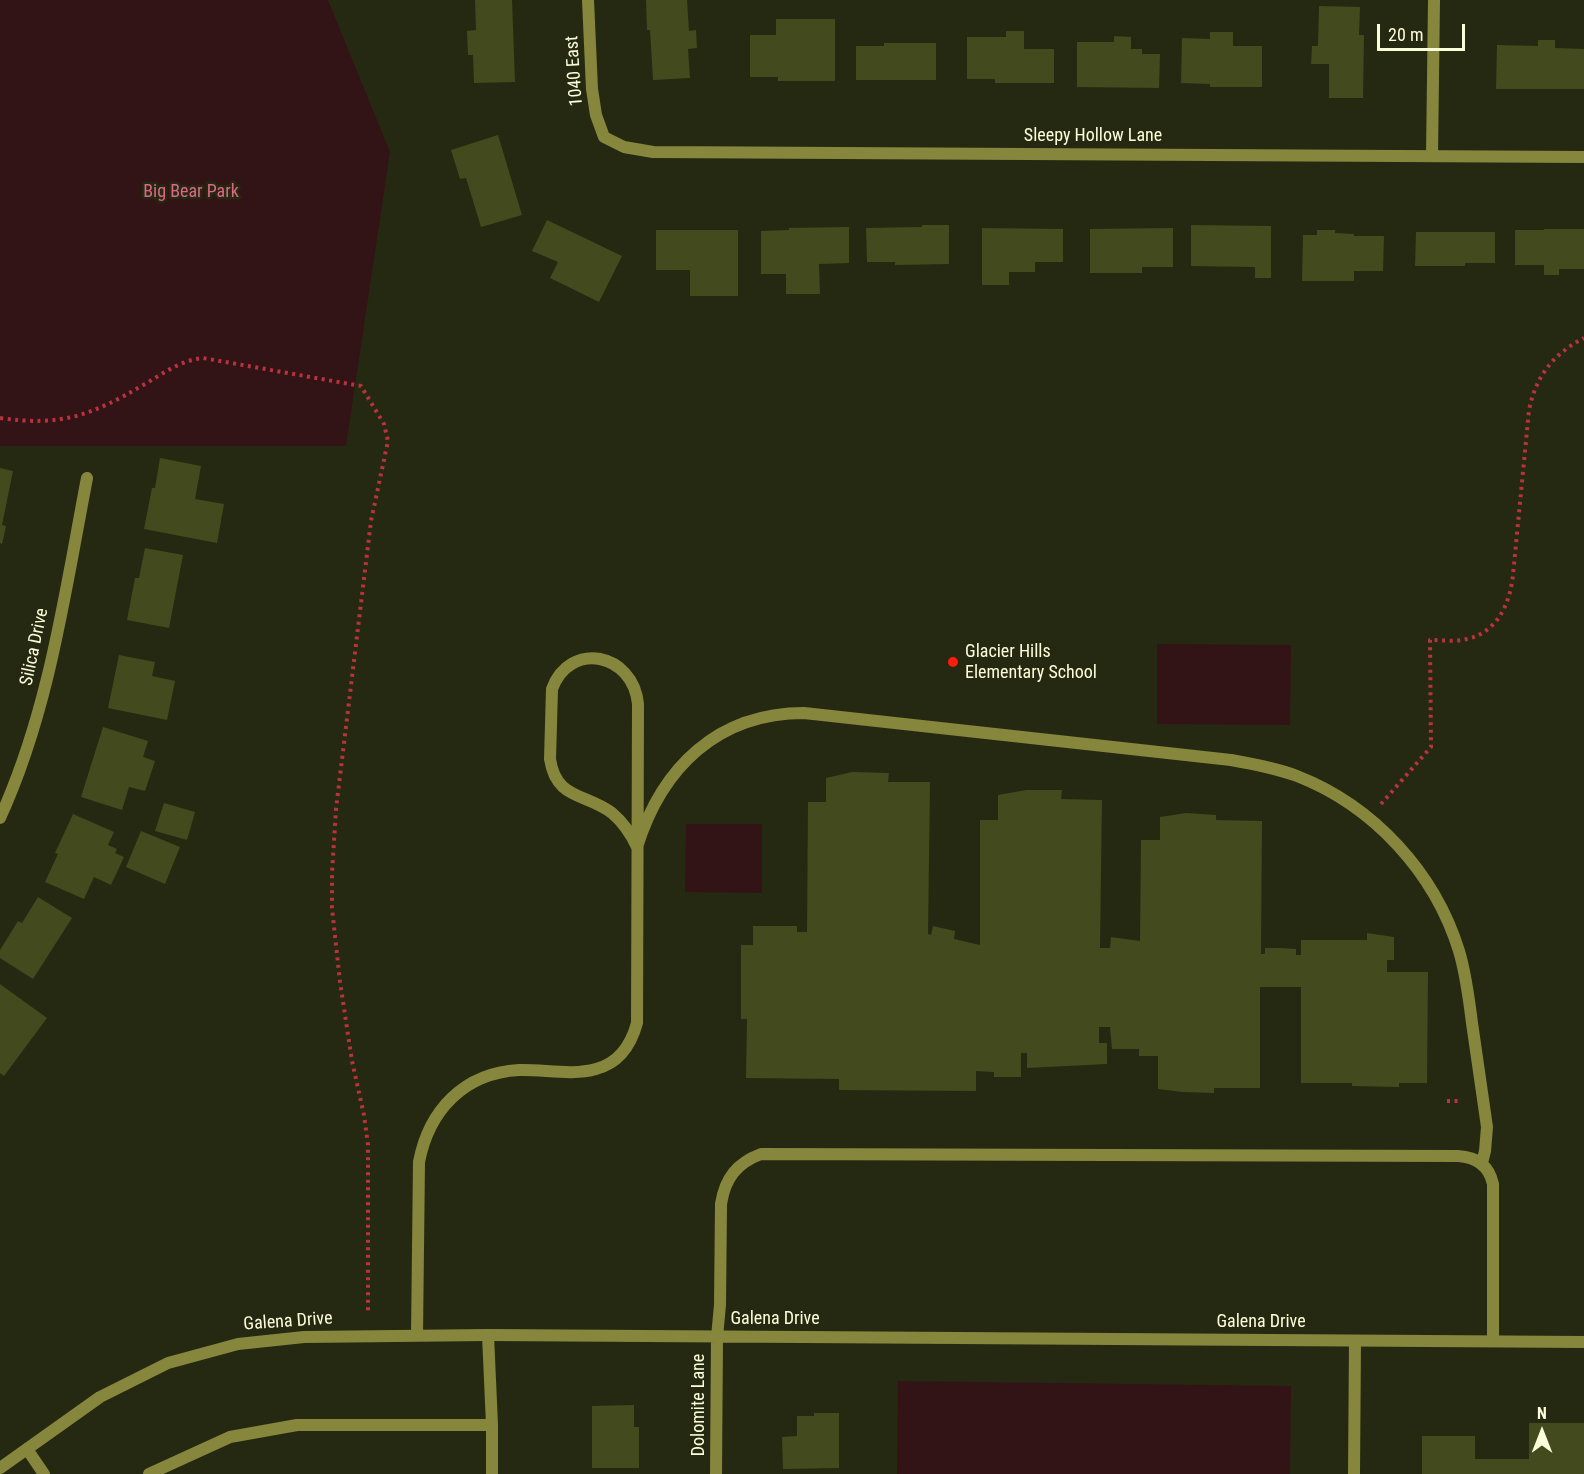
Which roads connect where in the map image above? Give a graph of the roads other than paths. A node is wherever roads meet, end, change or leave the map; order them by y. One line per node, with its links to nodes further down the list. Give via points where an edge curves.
1 (588, 0): 3 (street, 1040 East, via 592,89)
2 (1434, 0): 4 (street)
3 (604, 137): 4 (street, Sleepy Hollow Lane, via 624,147 687,153)
4 (1432, 156): 5 (street, Sleepy Hollow Lane)
5 (1584, 157)
6 (87, 478): 7 (street, Silica Drive, via 43,696)
7 (0, 818)
8 (637, 847): 8 (street, via 633,682 617,665 605,660 571,663 552,689 551,769 571,794 617,817); 9 (street, via 660,791 688,759 724,732 745,722 784,713 1231,760 1298,777 1329,791 1394,842 1426,880 1450,925 1466,982 1487,1127); 10 (street, via 634,1035 620,1055 596,1070 499,1073 464,1088 438,1114 429,1128 419,1162)
9 (1482, 1163): 12 (street, Dolomite Lane, via 1467,1156 761,1154 738,1166 723,1190); 14 (street, via 1493,1184)
10 (417, 1335): 11 (street, Galena Drive); 17 (street, Galena Drive, via 304,1337 238,1344 168,1363 100,1396)
11 (488, 1335): 12 (street, Galena Drive); 16 (street)
12 (717, 1337): 13 (street, Galena Drive); 22 (street, Dolomite Lane)
13 (1356, 1341): 14 (street, Galena Drive); 23 (street)
14 (1493, 1341): 15 (street, Galena Drive)
15 (1584, 1342)
16 (492, 1425): 20 (street, via 297,1425 230,1437); 21 (street)
17 (27, 1449): 18 (street, Galena Drive); 19 (street)
18 (0, 1468)
19 (44, 1474)
20 (149, 1474)
21 (492, 1474)
22 (716, 1474)
23 (1354, 1474)

